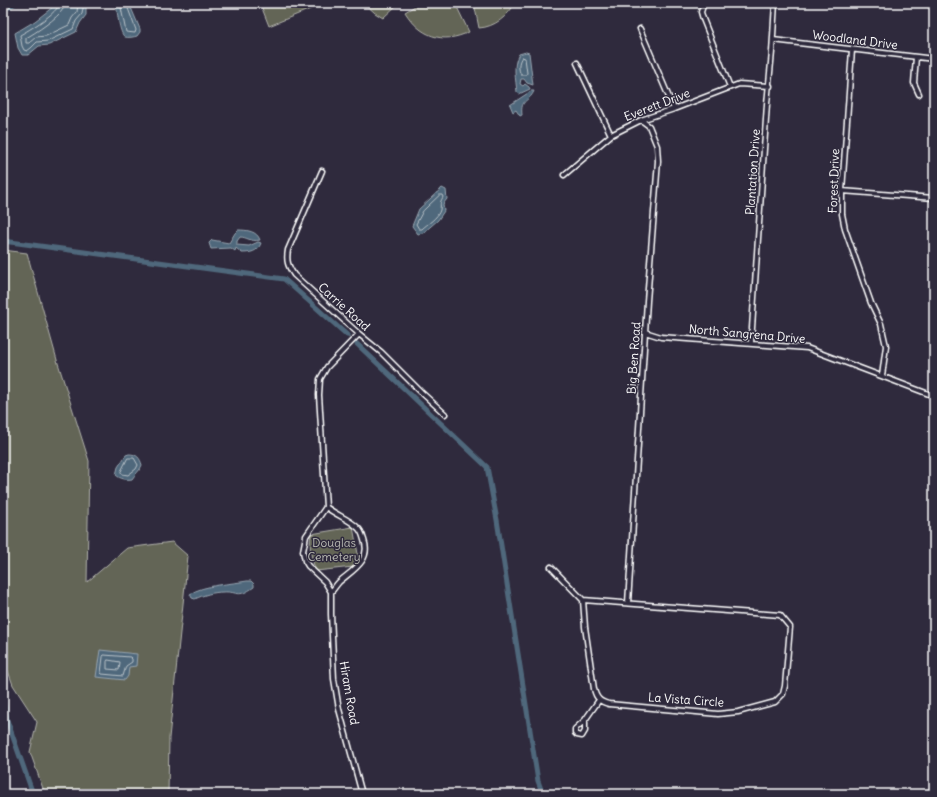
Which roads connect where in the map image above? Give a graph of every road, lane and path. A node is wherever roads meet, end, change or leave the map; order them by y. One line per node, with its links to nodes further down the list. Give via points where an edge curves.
1 (704, 3): 10 (street, via 701,13)
2 (775, 3): 4 (street, Plantation Drive)
3 (640, 29): 12 (street)
4 (773, 40): 5 (street, Woodland Drive); 9 (street, Plantation Drive)
5 (852, 50): 6 (street, Woodland Drive); 17 (street, Forest Drive)
6 (916, 57): 7 (street, Woodland Drive); 11 (street, via 914,83)
7 (934, 58)
8 (576, 63): 14 (street)
9 (770, 86): 10 (street, Everett Drive, via 739,84); 21 (street, Plantation Drive)
10 (730, 87): 12 (street, Everett Drive)
11 (919, 94)
12 (674, 110): 13 (street, Everett Drive)
13 (641, 120): 14 (street, Everett Drive); 19 (street, Big Ben Road, via 648,126 656,146 658,161)
14 (611, 135): 16 (street, Everett Drive)
15 (322, 171): 20 (street, Carrie Road, via 288,250 286,262 294,274)
16 (564, 175)
17 (842, 191): 18 (street); 22 (street, Forest Drive, via 845,229 881,324 886,346)
18 (934, 198)
19 (645, 332): 21 (street, North Sangrena Drive, via 661,337); 29 (street, Big Ben Road)
20 (358, 334): 24 (street, Carrie Road, via 382,352); 25 (street, via 327,367 320,379)
21 (751, 343): 22 (street, North Sangrena Drive, via 808,348)
22 (882, 376): 23 (street, North Sangrena Drive)
23 (934, 396)
24 (445, 414)
25 (326, 507): 27 (street, via 306,536 303,551 308,566 325,582); 27 (street, via 356,525 366,544 366,553 361,563)
26 (551, 567): 28 (street)
27 (331, 592): 32 (street, Hiram Road, via 334,679 339,709)
28 (583, 600): 29 (street, La Vista Circle); 30 (street, via 594,689)
29 (628, 603): 30 (street, La Vista Circle, via 780,616 790,627 783,694 775,702 738,712 718,714 609,704)
30 (599, 700): 31 (street)
31 (586, 720)
32 (362, 794)

